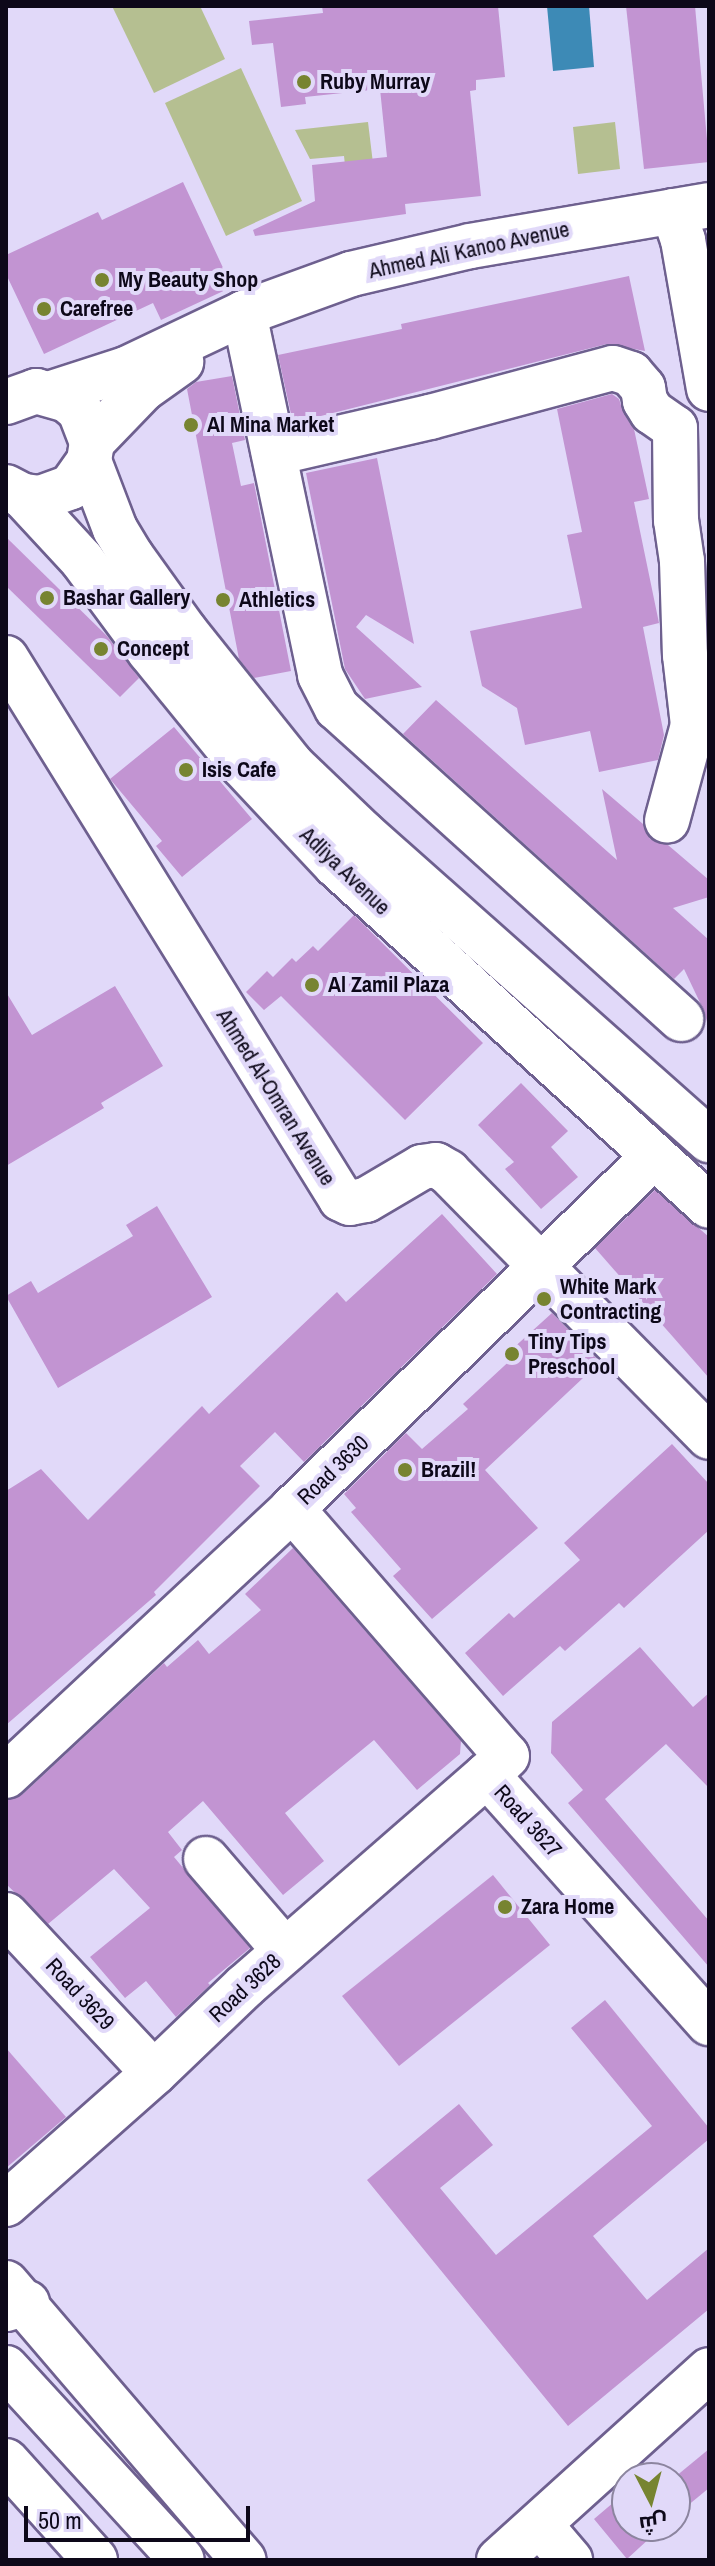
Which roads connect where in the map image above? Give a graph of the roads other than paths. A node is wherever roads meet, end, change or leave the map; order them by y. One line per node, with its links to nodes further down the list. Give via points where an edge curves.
1 (694, 207): 2 (street); 3 (street, Ahmed Ali Kanoo Avenue, via 409,259 302,289); 4 (street, via 683,240)
2 (709, 287)
3 (240, 315): 5 (street, Ahmed Ali Kanoo Avenue, via 126,369); 8 (street, Ahmed Ali Kanoo Avenue, via 143,389); 9 (street)
4 (709, 389)
5 (52, 393): 6 (street, Ahmed Ali Kanoo Avenue, via 36,391); 8 (street, Adliya Avenue, via 80,411)
6 (6, 402)
7 (692, 424): 9 (street, via 652,412 631,374 613,368); 12 (street, via 676,520 693,725)
8 (90, 451): 10 (street, Ahmed Ali Kanoo Avenue, via 71,487 40,498); 14 (street, Adliya Avenue, via 115,529 132,557 291,764)
9 (274, 453): 13 (street, via 320,675 337,708)
10 (12, 491): 15 (street, Adliya Avenue, via 82,560 242,765 336,865)
11 (6, 658): 17 (street, Ahmed Al-Omran Avenue, via 341,1199 366,1200 422,1167 436,1165)
12 (667, 821)
13 (681, 1019)
14 (709, 1140)
15 (653, 1157): 16 (street, Adliya Avenue); 17 (street, Road 3630)
16 (709, 1206)
17 (543, 1268): 18 (street, Ahmed Al-Omran Avenue); 19 (street, Road 3630)
18 (709, 1437)
19 (292, 1509): 20 (street, Road 3627, via 507,1756); 21 (street, Road 3630)
20 (487, 1775): 24 (street, Road 3628); 25 (street, Road 3627)
21 (6, 1776)
22 (206, 1859): 24 (street)
23 (6, 1915): 26 (street, Road 3629)
24 (285, 1951): 26 (street, Road 3628)
25 (709, 2023)
26 (154, 2073): 27 (street, Road 3628)
27 (6, 2204)
28 (13, 2298): 35 (street)
29 (6, 2368): 34 (street)
30 (709, 2370): 32 (street)
31 (6, 2461): 33 (street)
32 (541, 2526): 36 (street); 37 (street)
33 (95, 2560)
34 (182, 2560)
35 (243, 2560)
36 (499, 2560)
37 (570, 2560)

